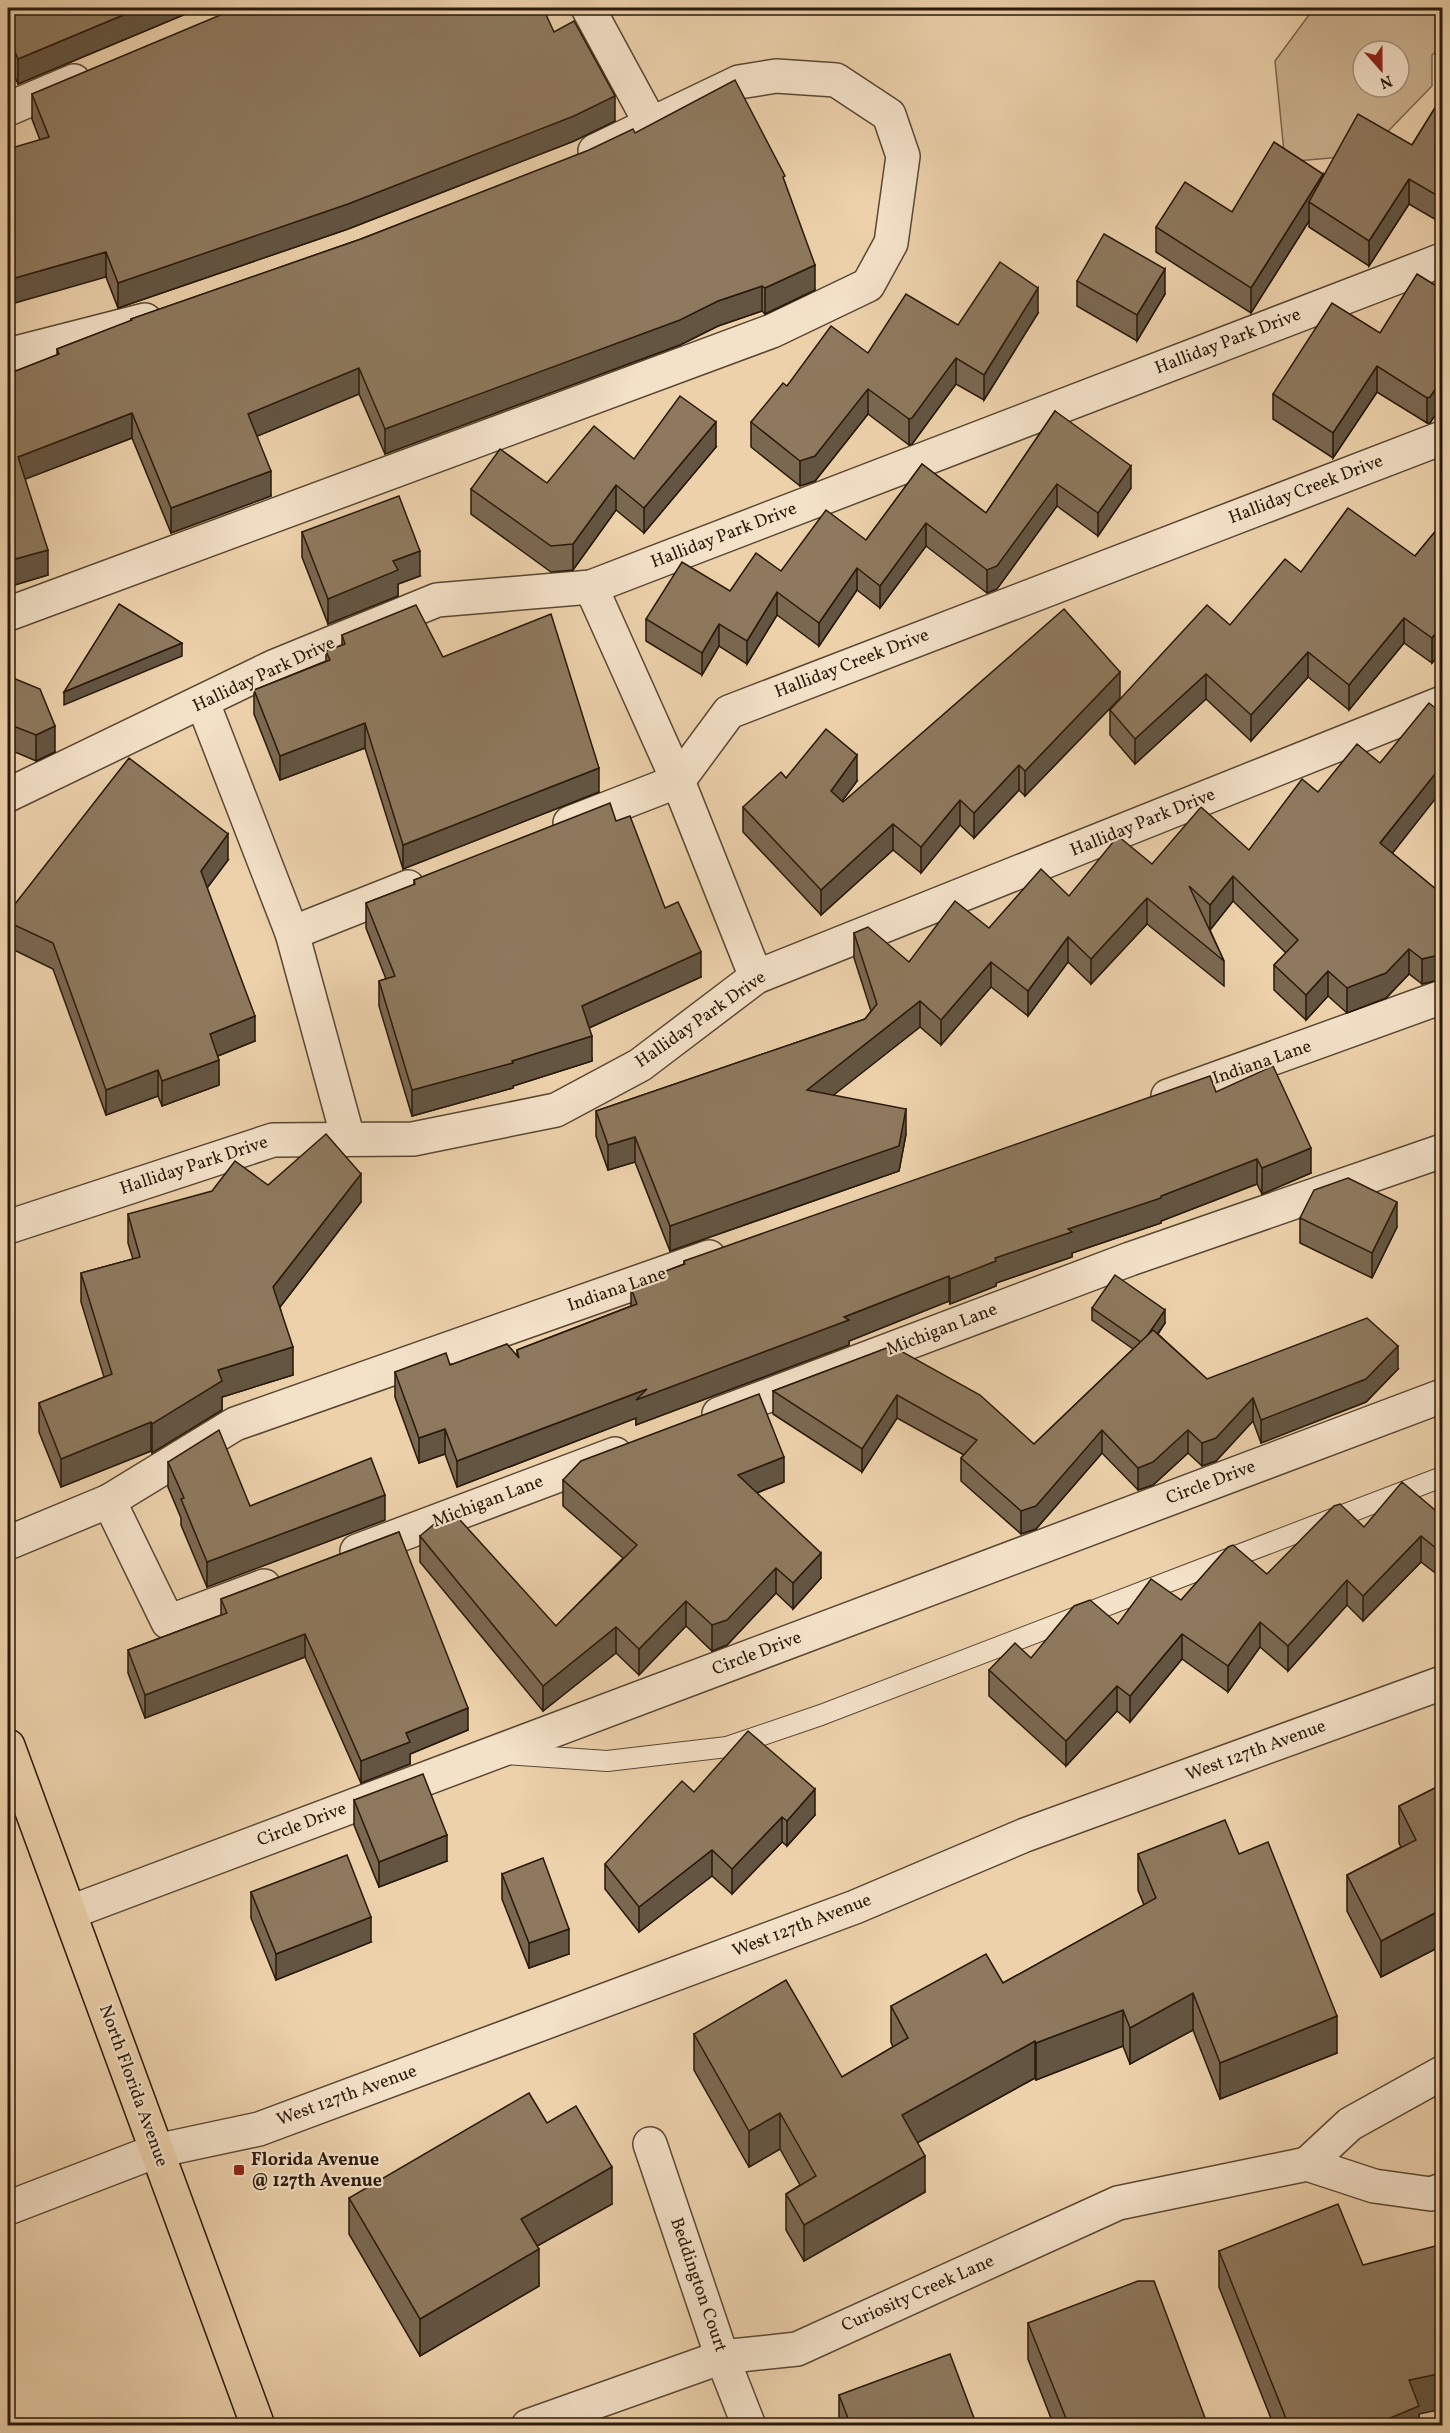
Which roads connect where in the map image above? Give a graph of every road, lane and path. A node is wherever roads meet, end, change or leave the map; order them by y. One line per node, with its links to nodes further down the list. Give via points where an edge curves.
1 (588, 8): 4 (street)
2 (101, 70): 3 (street)
3 (8, 109)
4 (651, 124): 5 (street); 11 (street, via 738,82 776,76 836,80 889,115 903,156 891,243 868,285 772,331)
5 (571, 162)
6 (1443, 260): 10 (street, Halliday Park Drive)
7 (177, 309): 8 (street)
8 (8, 355)
9 (1443, 438): 14 (street, Halliday Creek Drive, via 729,712)
10 (591, 587): 12 (street, Halliday Park Drive, via 437,600 273,667); 14 (street)
11 (8, 614)
12 (203, 703): 15 (street, Halliday Park Drive); 18 (street)
13 (1443, 703): 19 (street, Halliday Park Drive)
14 (678, 781): 16 (street); 19 (street)
15 (8, 795)
16 (546, 833)
17 (435, 876): 18 (street)
18 (292, 933): 22 (street)
19 (756, 977): 22 (street, Halliday Park Drive, via 640,1065 556,1110 413,1139)
20 (1443, 997): 21 (street, Indiana Lane)
21 (1144, 1105)
22 (348, 1138): 24 (street, Halliday Park Drive, via 273,1140)
23 (1443, 1151): 27 (street, Michigan Lane, via 1130,1259)
24 (8, 1227)
25 (740, 1247): 30 (street, Indiana Lane, via 235,1424)
26 (1443, 1396): 36 (street, Circle Drive)
27 (694, 1424)
28 (638, 1445): 32 (street, Michigan Lane)
29 (1443, 1477): 36 (lane, via 728,1747 607,1761)
30 (109, 1501): 31 (street, Indiana Lane); 33 (street, via 168,1623)
31 (8, 1543)
32 (324, 1563)
33 (291, 1576)
34 (1443, 1683): 40 (street, West 127th Avenue, via 1025,1835 855,1907 259,2129)
35 (8, 1748): 37 (main road, North Florida Avenue)
36 (494, 1753): 37 (street, Circle Drive)
37 (71, 1912): 40 (main road, North Florida Avenue)
38 (1443, 2073): 41 (street, via 1350,2124)
39 (650, 2144): 44 (street, Beddington Court)
40 (156, 2151): 43 (street, West 127th Avenue); 45 (main road, North Florida Avenue)
41 (1307, 2163): 42 (street, via 1374,2186 1431,2194); 44 (street, Curiosity Creek Lane, via 1118,2203 797,2349)
42 (1443, 2190)
43 (8, 2208)
44 (722, 2357): 46 (street, Curiosity Creek Lane); 47 (street, Beddington Court)
45 (258, 2426)
46 (528, 2426)
47 (749, 2426)

